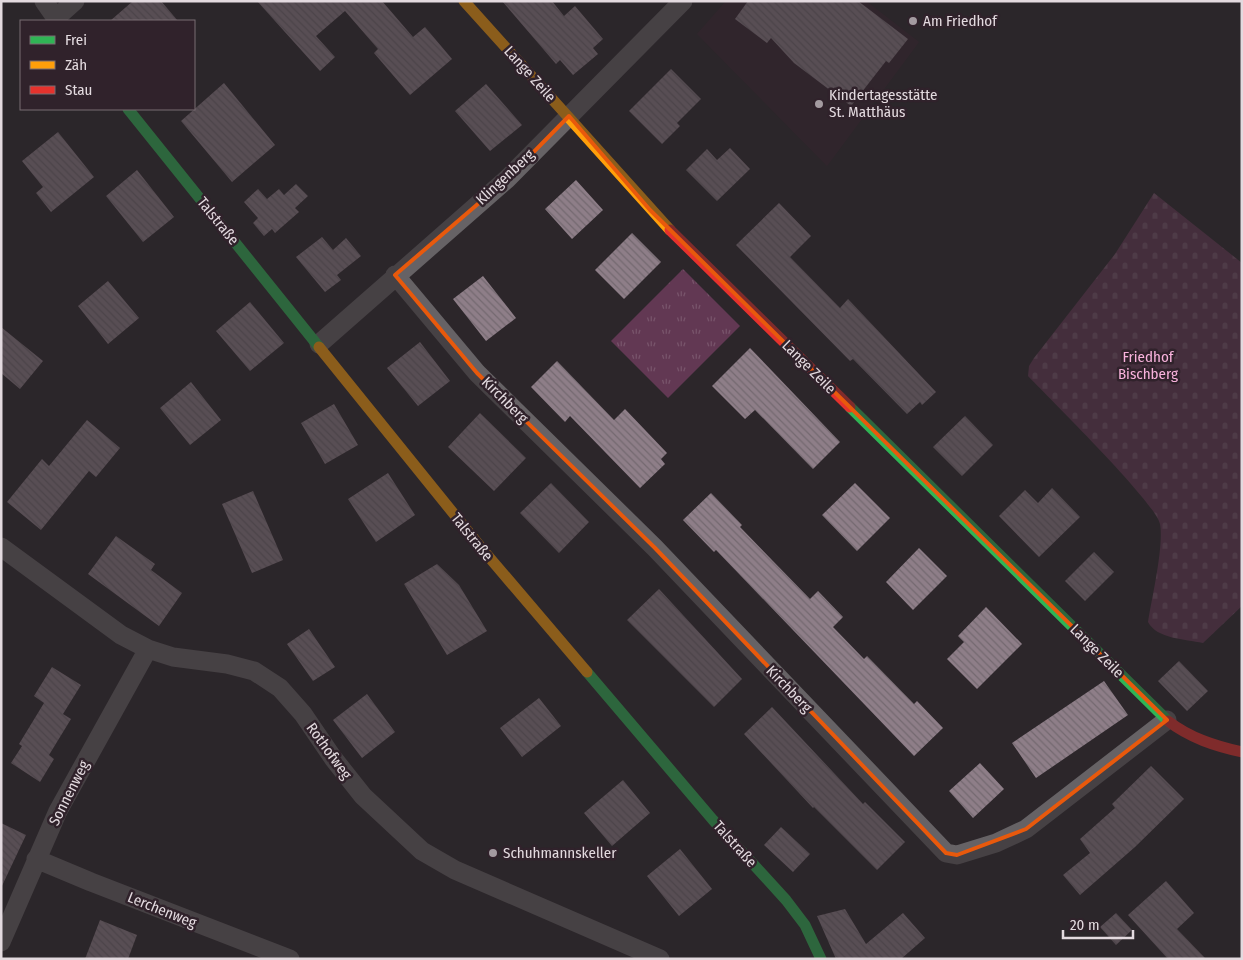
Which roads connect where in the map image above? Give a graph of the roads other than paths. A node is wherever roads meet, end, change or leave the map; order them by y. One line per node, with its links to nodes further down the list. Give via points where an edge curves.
1 (44, 1): 5 (street)
2 (75, 1): 5 (street)
3 (464, 1): 7 (street, Lange Zeile)
4 (683, 1): 7 (street, Klingenberg)
5 (57, 20)
6 (129, 110): 9 (street, Talstraße)
7 (569, 116): 8 (street, Klingenberg, via 507,179); 12 (street, Lange Zeile, via 650,210)
8 (395, 274): 9 (street, Klingenberg); 12 (street, Kirchberg, via 477,373 655,548 946,853 957,855 1026,830)
9 (319, 344): 18 (street, Talstraße, via 483,550 786,900 805,926)
10 (1, 547): 11 (street, Rothofweg, via 121,634)
11 (148, 649): 14 (street, Sonnenweg, via 91,750); 17 (street, Rothofweg, via 173,657 254,671 280,688 363,796 422,851 455,870)
12 (1166, 720): 13 (street, via 1193,738)
13 (1242, 752)
14 (36, 858): 15 (street, Sonnenweg); 16 (street, Lerchenweg, via 165,912)
15 (1, 942)
16 (290, 959)
17 (660, 959)
18 (821, 959)

